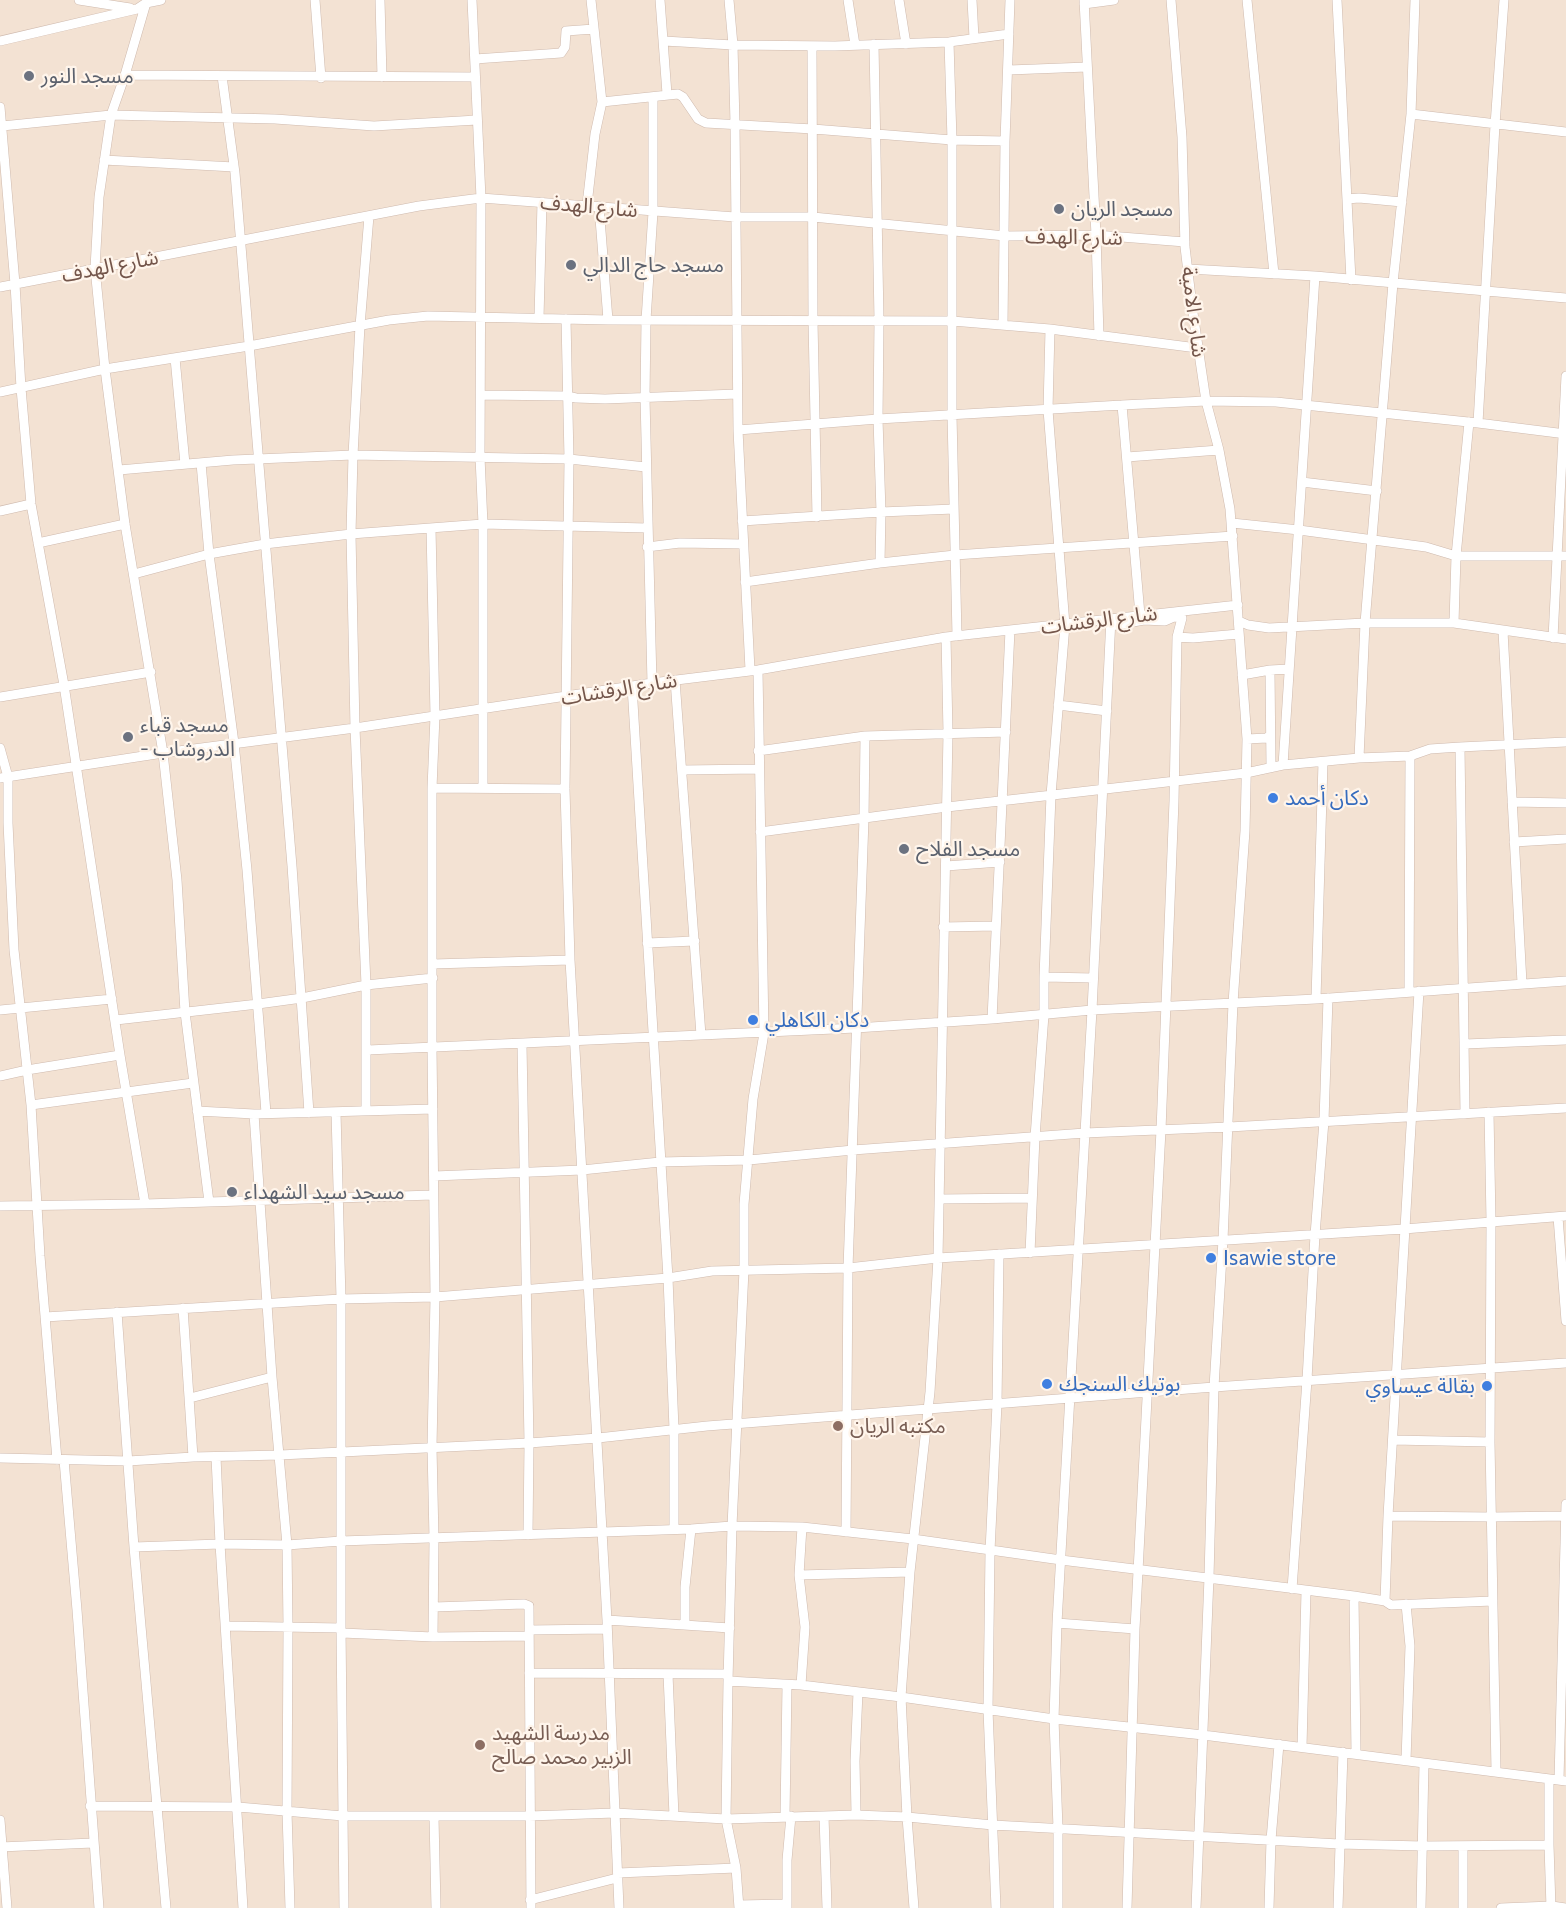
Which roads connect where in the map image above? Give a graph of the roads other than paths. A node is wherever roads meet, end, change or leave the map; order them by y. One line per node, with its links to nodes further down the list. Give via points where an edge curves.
1 (79, 0): 21 (street)
2 (160, 0): 20 (street)
3 (315, 0): 40 (street)
4 (380, 0): 38 (street)
5 (472, 0): 33 (street)
6 (591, 0): 22 (street)
7 (660, 0): 26 (street)
8 (729, 0): 30 (street)
9 (848, 0): 32 (street)
10 (899, 0): 29 (street)
11 (972, 0): 24 (street)
12 (1010, 0): 23 (street)
13 (1114, 0): 19 (street)
14 (1171, 0): 74 (street, شارع الامية, via 1182,137)
15 (1247, 0): 77 (street)
16 (1337, 0): 60 (street)
17 (1416, 0): 45 (street)
18 (1504, 0): 50 (street)
19 (1084, 2): 34 (street)
20 (146, 3): 21 (street); 36 (street)
21 (137, 9): 25 (street)
22 (594, 29): 33 (street, via 566,31 561,53); 43 (street)
23 (1009, 34): 24 (street); 35 (street)
24 (974, 39): 27 (street)
25 (0, 41)
26 (664, 41): 30 (street); 41 (street)
27 (949, 42): 29 (street); 55 (street)
28 (874, 44): 29 (street); 32 (street); 54 (street)
29 (906, 44)
30 (733, 45): 31 (street); 49 (street)
31 (812, 45): 32 (street); 52 (street)
32 (855, 45)
33 (475, 59): 39 (street)
34 (1087, 67): 35 (street); 71 (street)
35 (1009, 70): 56 (street)
36 (125, 75): 37 (street); 46 (street)
37 (222, 76): 40 (street); 47 (street)
38 (382, 77): 39 (street); 40 (street)
39 (475, 77): 48 (street)
40 (321, 78)
41 (667, 94): 42 (street); 49 (street, via 683,97 702,123)
42 (652, 97): 43 (street); 65 (street)
43 (602, 102): 63 (street)
44 (0, 107): 51 (street)
45 (1411, 114): 50 (street); 62 (street)
46 (111, 115): 47 (street); 51 (street); 57 (street)
47 (228, 118): 48 (street, via 374,126); 58 (street)
48 (477, 120): 59 (street)
49 (735, 124): 52 (street); 68 (street)
50 (1494, 124): 53 (street); 83 (street)
51 (2, 126): 81 (street)
52 (813, 129): 54 (street); 67 (street)
53 (1566, 132)
54 (876, 134): 55 (street); 69 (street)
55 (952, 140): 56 (street); 70 (street)
56 (1005, 141): 72 (street)
57 (104, 160): 58 (street); 75 (street)
58 (234, 167): 73 (street)
59 (481, 198): 61 (street, شارع الهدف); 66 (street, شارع الهدف); 85 (street)
60 (1347, 199): 62 (street); 79 (street)
61 (542, 202): 63 (street, شارع الهدف); 86 (street)
62 (1402, 202): 80 (street)
63 (587, 205): 64 (street, شارع الهدف)
64 (598, 206): 65 (street, شارع الهدف); 88 (street)
65 (653, 212): 68 (street, شارع الهدف); 89 (street)
66 (369, 216): 73 (street, شارع الهدف); 95 (street)
67 (813, 217): 68 (street, شارع الهدف); 69 (street, شارع الهدف); 92 (street)
68 (735, 218): 91 (street)
69 (876, 223): 70 (street, شارع الهدف); 90 (street)
70 (951, 231): 72 (street, شارع الهدف); 93 (street)
71 (1096, 235): 72 (street, شارع الهدف); 74 (street, شارع الهدف); 97 (street)
72 (1005, 236): 94 (street)
73 (240, 242): 75 (street, شارع الهدف); 98 (street)
74 (1185, 242): 76 (street, شارع الامية)
75 (95, 268): 81 (street, شارع الهدف); 101 (street)
76 (1188, 268): 77 (street); 99 (street, شارع الامية)
77 (1274, 274): 78 (street)
78 (1315, 276): 79 (street); 111 (street)
79 (1352, 280): 80 (street)
80 (1394, 283): 83 (street); 113 (street)
81 (15, 284): 82 (street, شارع الهدف); 103 (street)
82 (0, 287)
83 (1484, 291): 84 (street); 116 (street)
84 (1566, 298)
85 (481, 316): 86 (street); 95 (street, via 428,316); 106 (street)
86 (539, 318): 87 (street)
87 (566, 319): 88 (street); 107 (street)
88 (608, 320): 89 (street)
89 (646, 320): 91 (street); 108 (street)
90 (879, 320): 92 (street); 93 (street); 115 (street)
91 (736, 321): 92 (street); 105 (street)
92 (813, 321): 117 (street)
93 (952, 321): 94 (street); 114 (street)
94 (1004, 325): 96 (street)
95 (360, 326): 98 (street); 121 (street)
96 (1050, 329): 97 (street); 112 (street)
97 (1099, 336): 99 (street)
98 (249, 346): 100 (street); 124 (street)
99 (1197, 348): 109 (street, شارع الامية)
100 (175, 358): 101 (street); 127 (street)
101 (105, 369): 103 (street); 129 (street)
102 (1566, 376): 119 (street)
103 (21, 388): 104 (street); 132 (street)
104 (0, 392)
105 (737, 394): 108 (street); 118 (street)
106 (482, 395): 107 (street); 122 (street)
107 (567, 396): 108 (street); 125 (street)
108 (645, 398): 128 (street)
109 (1206, 401): 110 (street); 111 (street); 120 (street, شارع الامية)
110 (1122, 405): 112 (street); 123 (street)
111 (1307, 405): 113 (street); 130 (street)
112 (1048, 410): 114 (street); 153 (street)
113 (1383, 413): 116 (street); 131 (street)
114 (952, 416): 115 (street); 133 (street)
115 (878, 419): 117 (street); 135 (street)
116 (1474, 422): 119 (street); 156 (street)
117 (817, 424): 118 (street); 136 (street)
118 (738, 430): 137 (street)
119 (1564, 434): 157 (street)
120 (1219, 450): 123 (street); 138 (street, شارع الامية)
121 (353, 455): 122 (street); 124 (street); 145 (street)
122 (480, 457): 125 (street); 140 (street)
123 (1127, 457): 148 (street)
124 (258, 458): 126 (street); 150 (street)
125 (569, 459): 128 (street); 141 (street)
126 (201, 463): 127 (street); 154 (street)
127 (184, 464): 129 (street)
128 (646, 467): 143 (street)
129 (119, 470): 139 (street)
130 (1302, 482): 131 (street); 144 (street)
131 (1377, 491): 147 (street)
132 (31, 504): 134 (street); 149 (street)
133 (954, 509): 135 (street); 155 (street)
134 (0, 511)
135 (881, 512): 136 (street); 158 (street)
136 (818, 517): 137 (street)
137 (742, 521): 151 (street)
138 (1232, 523): 144 (street); 146 (street, شارع الامية)
139 (125, 524): 149 (street); 159 (street)
140 (483, 524): 141 (street); 142 (street); 189 (street)
141 (568, 525): 143 (street); 187 (street)
142 (431, 528): 145 (street); 191 (street)
143 (647, 528): 152 (street)
144 (1299, 530): 147 (street); 168 (street)
145 (351, 534): 150 (street); 192 (street)
146 (1233, 536): 148 (street); 161 (street, شارع الامية)
147 (1373, 540): 156 (street); 165 (street)
148 (1135, 542): 153 (street); 162 (street)
149 (38, 543): 184 (street)
150 (264, 544): 154 (street); 197 (street)
151 (743, 544): 152 (street); 160 (street)
152 (647, 547): 183 (street)
153 (1059, 547): 155 (street); 167 (street)
154 (209, 554): 159 (street); 200 (street)
155 (955, 555): 158 (street); 172 (street)
156 (1456, 556): 157 (street); 166 (street)
157 (1561, 556): 175 (street)
158 (880, 563): 160 (street)
159 (134, 574): 180 (street)
160 (745, 582): 178 (street)
161 (1238, 605): 162 (street, شارع الرقشات); 163 (street, شارع الامية)
162 (1140, 615): 164 (street, شارع الرقشات)
163 (1239, 621): 168 (street, via 1257,627); 171 (street, شارع الامية)
164 (1111, 622): 167 (street, شارع الرقشات); 174 (street, via 1182,618); 190 (street)
165 (1365, 623): 166 (street); 168 (street); 207 (street)
166 (1454, 623): 170 (street)
167 (1065, 625): 169 (street, شارع الرقشات); 188 (street)
168 (1293, 627): 177 (street)
169 (1010, 630): 172 (street, شارع الرقشات); 193 (street)
170 (1503, 631): 175 (street); 201 (street)
171 (1239, 634): 174 (street); 181 (street, شارع الامية)
172 (957, 636): 173 (street, شارع الرقشات)
173 (946, 637): 178 (street, شارع الرقشات); 194 (street)
174 (1177, 637): 216 (street)
175 (1553, 638): 176 (street)
176 (1566, 639)
177 (1289, 669): 179 (street); 209 (street)
178 (754, 670): 182 (street, شارع الرقشات); 204 (street)
179 (1270, 670): 181 (street); 196 (street)
180 (151, 672): 184 (street); 205 (street)
181 (1242, 675): 198 (street, شارع الامية)
182 (675, 680): 183 (street, شارع الرقشات); 213 (street)
183 (652, 683): 185 (street, شارع الرقشات)
184 (64, 685): 186 (street); 210 (street)
185 (632, 687): 187 (street, شارع الرقشات); 236 (street)
186 (0, 697)
187 (567, 697): 189 (street, شارع الرقشات); 220 (street)
188 (1058, 705): 190 (street); 221 (street)
189 (481, 710): 191 (street, شارع الرقشات); 217 (street)
190 (1107, 711): 219 (street)
191 (435, 716): 192 (street, شارع الرقشات); 218 (street)
192 (356, 728): 197 (street, شارع الرقشات); 244 (street)
193 (1006, 732): 194 (street); 222 (street)
194 (948, 733): 195 (street); 225 (street)
195 (865, 736): 204 (street); 226 (street)
196 (1269, 736): 198 (street); 211 (street)
197 (280, 737): 200 (street, شارع الرقشات); 247 (street)
198 (1247, 739): 214 (street, شارع الامية)
199 (1566, 742): 201 (street)
200 (234, 743): 205 (street, شارع الرقشات); 252 (street)
201 (1508, 745): 202 (street); 223 (street)
202 (1460, 747): 206 (street, via 1430,749); 245 (street)
203 (0, 748): 215 (street)
204 (758, 751): 212 (street)
205 (163, 753): 210 (street, شارع الرقشات); 257 (street, via 177,880)
206 (1410, 756): 207 (street); 246 (street)
207 (1359, 758): 208 (street)
208 (1323, 762): 209 (street); 250 (street)
209 (1283, 765): 211 (street)
210 (77, 767): 215 (street, شارع الرقشات); 249 (street)
211 (1271, 767): 214 (street)
212 (759, 769): 213 (street); 227 (street)
213 (683, 770): 235 (street)
214 (1246, 772): 216 (street); 251 (street, شارع الامية)
215 (4, 778): 230 (street)
216 (1174, 780): 219 (street); 253 (street)
217 (483, 787): 218 (street); 220 (street)
218 (432, 788): 238 (street)
219 (1102, 788): 221 (street); 241 (street)
220 (565, 789): 237 (street)
221 (1051, 795): 222 (street); 240 (street)
222 (1003, 801): 225 (street); 231 (street)
223 (1512, 802): 224 (street); 229 (street)
224 (1566, 803)
225 (947, 807): 226 (street); 232 (street)
226 (864, 819): 227 (street); 262 (street)
227 (760, 832): 263 (street)
228 (1566, 839): 229 (street)
229 (1514, 842): 243 (street)
230 (5, 860): 254 (street)
231 (1000, 862): 232 (street); 233 (street)
232 (946, 866): 234 (street)
233 (996, 926): 234 (street); 259 (street)
234 (943, 927): 261 (street)
235 (695, 941): 236 (street); 264 (street)
236 (647, 943): 265 (street)
237 (570, 960): 238 (street); 267 (street)
238 (433, 964): 239 (street)
239 (433, 978): 244 (street); 270 (street)
240 (1044, 978): 241 (street); 258 (street)
241 (1094, 978): 256 (street)
242 (1566, 981): 243 (street)
243 (1522, 983): 245 (street)
244 (366, 985): 247 (street); 271 (street)
245 (1462, 988): 246 (street); 269 (street)
246 (1414, 992): 248 (street); 288 (street)
247 (302, 998): 252 (street); 285 (street)
248 (1328, 998): 250 (street); 289 (street)
249 (112, 999): 254 (street); 260 (street)
250 (1316, 999): 251 (street)
251 (1233, 1003): 253 (street); 290 (street, شارع الامية)
252 (258, 1004): 257 (street); 284 (street)
253 (1165, 1007): 256 (street); 291 (street)
254 (21, 1008): 255 (street); 273 (street)
255 (0, 1010)
256 (1092, 1010): 258 (street); 292 (street)
257 (185, 1012): 260 (street); 275 (street)
258 (1044, 1015): 259 (street); 293 (street)
259 (992, 1019): 261 (street)
260 (116, 1020): 272 (street)
261 (943, 1022): 262 (street); 294 (street)
262 (856, 1028): 263 (street); 295 (street)
263 (764, 1033): 264 (street); 296 (street)
264 (701, 1035): 265 (street)
265 (652, 1036): 267 (street); 297 (street)
266 (1566, 1040): 269 (street)
267 (576, 1041): 268 (street); 298 (street)
268 (522, 1044): 270 (street); 299 (street)
269 (1465, 1044): 287 (street)
270 (432, 1048): 271 (street); 279 (street)
271 (368, 1050): 281 (street)
272 (120, 1054): 273 (street); 276 (street)
273 (27, 1070): 274 (street); 277 (street)
274 (0, 1076)
275 (193, 1083): 276 (street); 280 (street)
276 (126, 1092): 277 (street); 307 (street)
277 (31, 1105): 309 (street)
278 (1566, 1108): 283 (street)
279 (433, 1109): 281 (street); 300 (street)
280 (197, 1111): 286 (street); 306 (street)
281 (366, 1111): 282 (street)
282 (336, 1112): 285 (street); 302 (street)
283 (1488, 1112): 287 (street); 311 (street)
284 (266, 1113): 285 (street); 286 (street)
285 (309, 1113)
286 (254, 1114): 305 (street)
287 (1464, 1114): 288 (street)
288 (1412, 1117): 289 (street); 312 (street)
289 (1324, 1121): 290 (street); 313 (street)
290 (1229, 1127): 291 (street); 314 (street, شارع الامية)
291 (1161, 1130): 292 (street); 315 (street)
292 (1085, 1133): 293 (street); 316 (street)
293 (1035, 1137): 294 (street); 303 (street)
294 (941, 1143): 295 (street); 304 (street)
295 (853, 1150): 296 (street); 320 (street)
296 (748, 1160): 297 (street); 321 (street)
297 (660, 1162): 298 (street); 322 (street)
298 (582, 1170): 299 (street); 323 (street)
299 (525, 1173): 300 (street); 324 (street)
300 (434, 1176): 301 (street)
301 (433, 1195): 302 (street); 325 (street)
302 (338, 1198): 305 (street); 326 (street)
303 (1032, 1198): 304 (street); 317 (street)
304 (940, 1199): 319 (street)
305 (261, 1200): 306 (street); 327 (street)
306 (209, 1202): 307 (street)
307 (145, 1204): 309 (street)
308 (0, 1206): 309 (street)
309 (38, 1206): 330 (street)
310 (1562, 1216): 311 (street); 331 (street)
311 (1491, 1221): 312 (street); 333 (street)
312 (1404, 1229): 313 (street); 334 (street)
313 (1315, 1235): 314 (street); 336 (street)
314 (1223, 1240): 315 (street); 337 (street, شارع الامية)
315 (1155, 1245): 316 (street); 338 (street)
316 (1079, 1250): 317 (street); 340 (street)
317 (1030, 1253): 318 (street)
318 (999, 1254): 319 (street); 341 (street)
319 (938, 1258): 320 (street); 342 (street)
320 (848, 1268): 321 (street); 343 (street)
321 (744, 1270): 322 (street); 344 (street)
322 (668, 1278): 323 (street); 345 (street)
323 (589, 1284): 324 (street); 346 (street)
324 (526, 1290): 325 (street); 349 (street)
325 (435, 1297): 326 (street); 350 (street)
326 (341, 1299): 327 (street); 351 (street)
327 (267, 1304): 328 (street); 335 (street)
328 (183, 1308): 329 (street); 339 (street)
329 (117, 1312): 330 (street); 357 (street)
330 (45, 1317): 356 (street)
331 (1566, 1321)
332 (1566, 1363): 333 (street)
333 (1491, 1367): 334 (street); 348 (street)
334 (1396, 1375): 336 (street); 347 (street)
335 (272, 1377): 339 (street); 352 (street)
336 (1307, 1380): 337 (street); 381 (street)
337 (1214, 1387): 338 (street); 380 (street, شارع الامية)
338 (1147, 1392): 340 (street); 377 (street)
339 (190, 1398): 353 (street)
340 (1071, 1398): 341 (street); 376 (street)
341 (997, 1404): 342 (street); 375 (street)
342 (928, 1409): 343 (street); 370 (street)
343 (848, 1415): 344 (street); 367 (street)
344 (737, 1424): 345 (street); 362 (street)
345 (674, 1429): 346 (street); 364 (street)
346 (598, 1438): 349 (street); 366 (street)
347 (1393, 1440): 348 (street); 359 (street)
348 (1490, 1442): 361 (street)
349 (530, 1443): 350 (street); 368 (street)
350 (432, 1447): 351 (street); 369 (street)
351 (341, 1451): 352 (street); 371 (street)
352 (280, 1455): 354 (street); 373 (street)
353 (194, 1457): 354 (street); 357 (street)
354 (216, 1457): 372 (street)
355 (0, 1458): 356 (street)
356 (61, 1460): 357 (street); 420 (street, via 77,1610)
357 (128, 1461): 374 (street)
358 (1566, 1504): 360 (street)
359 (1388, 1516): 361 (street); 384 (street)
360 (1566, 1516): 361 (street); 388 (street)
361 (1492, 1517): 385 (street)
362 (732, 1526): 363 (street); 365 (street); 394 (street)
363 (802, 1527): 367 (street); 379 (street)
364 (674, 1529): 365 (street); 366 (street)
365 (691, 1529): 391 (street)
366 (602, 1532): 368 (street); 390 (street)
367 (846, 1532): 370 (street)
368 (528, 1535): 369 (street)
369 (434, 1539): 371 (street); 387 (street)
370 (913, 1539): 375 (street); 378 (street)
371 (341, 1542): 373 (street); 396 (street)
372 (220, 1544): 373 (street); 374 (street); 392 (street)
373 (286, 1545): 393 (street)
374 (134, 1547): 421 (street)
375 (990, 1551): 376 (street); 408 (street)
376 (1060, 1560): 377 (street); 389 (street)
377 (1139, 1569): 380 (street); 395 (street)
378 (910, 1572): 379 (street); 406 (street)
379 (799, 1575): 404 (street, via 804,1628)
380 (1209, 1577): 381 (street); 411 (street, شارع الامية)
381 (1292, 1589): 382 (street)
382 (1306, 1591): 383 (street); 413 (street)
383 (1354, 1596): 384 (street); 415 (street)
384 (1385, 1601): 386 (street, via 1391,1605)
385 (1493, 1601): 386 (street); 418 (street)
386 (1406, 1604): 416 (street, via 1410,1646)
387 (434, 1607): 397 (street, via 528,1604); 398 (street)
388 (1564, 1620): 407 (street)
389 (1056, 1623): 395 (street); 409 (street)
390 (607, 1624): 391 (street); 397 (street); 400 (street)
391 (685, 1624): 394 (street)
392 (226, 1626): 393 (street); 422 (street)
393 (288, 1627): 396 (street); 423 (street)
394 (730, 1628): 402 (street)
395 (1135, 1629): 410 (street)
396 (341, 1630): 398 (street); 426 (street)
397 (529, 1633): 398 (street); 399 (street)
398 (433, 1637)
399 (529, 1673): 400 (street); 427 (street)
400 (609, 1673): 401 (street); 424 (street)
401 (668, 1674): 402 (street); 428 (street)
402 (728, 1677): 403 (street); 433 (street)
403 (787, 1685): 404 (street); 429 (street)
404 (801, 1685): 405 (street)
405 (858, 1692): 406 (street); 425 (street)
406 (902, 1697): 408 (street); 432 (street)
407 (1563, 1703): 419 (street)
408 (988, 1710): 409 (street); 435 (street)
409 (1054, 1719): 410 (street); 436 (street)
410 (1132, 1727): 411 (street); 437 (street)
411 (1203, 1735): 412 (street); 438 (street, شارع الامية)
412 (1279, 1744): 413 (street); 439 (street)
413 (1302, 1747): 414 (street)
414 (1343, 1752): 415 (street); 441 (street)
415 (1356, 1754): 416 (street)
416 (1406, 1760): 417 (street)
417 (1424, 1763): 418 (street); 443 (street)
418 (1496, 1771): 419 (street)
419 (1558, 1780): 442 (street)
420 (90, 1806): 421 (street); 440 (street)
421 (156, 1808): 422 (street); 454 (street)
422 (238, 1808): 423 (street); 455 (street)
423 (287, 1812): 426 (street); 456 (street)
424 (615, 1813): 427 (street); 428 (street); 447 (street)
425 (856, 1815): 430 (street); 432 (street)
426 (343, 1816): 431 (street); 457 (street)
427 (529, 1816): 431 (street); 448 (street)
428 (674, 1816): 433 (street)
429 (788, 1816): 430 (street); 433 (street); 450 (street)
430 (824, 1816): 460 (street)
431 (434, 1817): 458 (street)
432 (908, 1817): 435 (street); 461 (street)
433 (726, 1819): 446 (street)
434 (0, 1820): 445 (street)
435 (993, 1825): 436 (street); 462 (street)
436 (1058, 1828): 437 (street); 463 (street)
437 (1129, 1832): 438 (street); 464 (street)
438 (1198, 1835): 439 (street); 465 (street, شارع الامية)
439 (1271, 1840): 441 (street); 466 (street)
440 (93, 1843): 445 (street); 453 (street)
441 (1339, 1844): 443 (street); 467 (street)
442 (1549, 1845): 444 (street); 451 (street)
443 (1423, 1846): 444 (street); 468 (street)
444 (1463, 1846): 469 (street)
445 (1, 1847): 452 (street)
446 (736, 1868): 447 (street); 449 (street)
447 (618, 1876): 448 (street); 459 (street)
448 (530, 1904)
449 (739, 1906): 450 (street)
450 (787, 1906)
451 (1551, 1907): 470 (street); 471 (street)
452 (7, 1908)
453 (99, 1908)
454 (166, 1908)
455 (243, 1908)
456 (290, 1908)
457 (344, 1908)
458 (436, 1908)
459 (619, 1908)
460 (827, 1908)
461 (914, 1908)
462 (996, 1908)
463 (1058, 1908)
464 (1126, 1908)
465 (1196, 1908)
466 (1269, 1908)
467 (1338, 1908)
468 (1421, 1908)
469 (1462, 1908)
470 (1501, 1908)
471 (1566, 1908)

